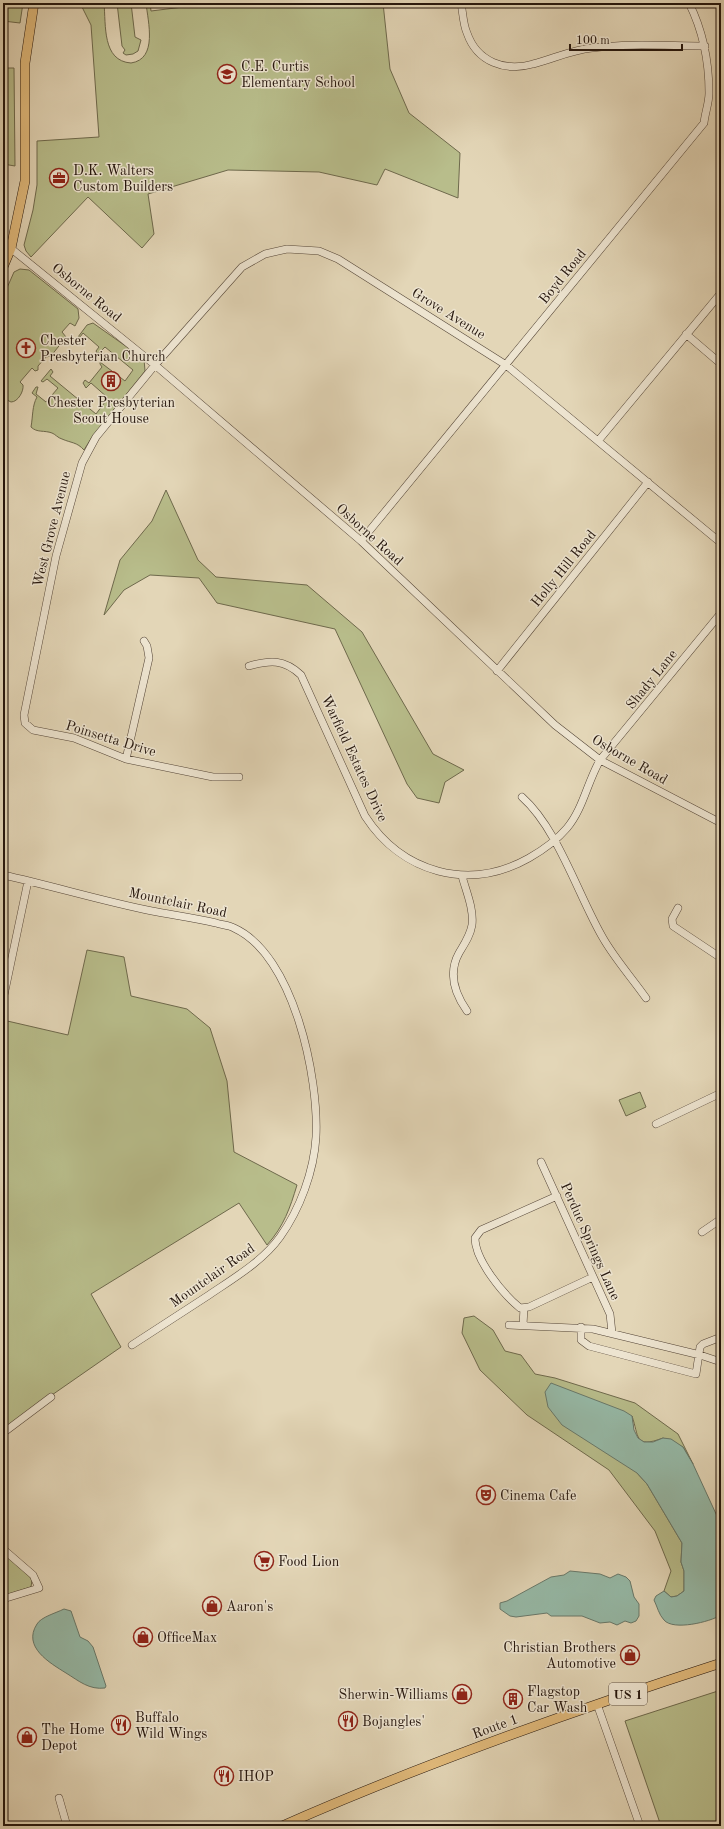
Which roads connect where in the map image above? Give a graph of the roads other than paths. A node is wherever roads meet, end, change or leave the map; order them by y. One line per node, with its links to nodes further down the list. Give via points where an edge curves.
1 (34, 3): 6 (main road, via 25,63 25,181)
2 (461, 3): 4 (street, via 465,29 470,41 483,57 501,66 528,66 570,52 600,47)
3 (689, 3): 4 (street, Boyd Road)
4 (705, 46): 12 (street, Boyd Road, via 709,94 704,123)
5 (3, 242): 6 (street, Osborne Road)
6 (11, 248): 7 (main road); 11 (street, Osborne Road)
7 (3, 267)
8 (721, 293): 9 (street)
9 (686, 334): 10 (street); 13 (street)
10 (721, 364)
11 (155, 365): 12 (street, Grove Avenue, via 242,267 265,254 287,249 319,251 338,259); 15 (street, Osborne Road); 21 (street, West Grove Avenue, via 96,437 82,463 56,556 25,708)
12 (506, 365): 13 (street, Grove Avenue); 15 (street, Boyd Road)
13 (598, 441): 14 (street, Grove Avenue)
14 (648, 482): 16 (street, Grove Avenue); 20 (street, Holly Hill Road)
15 (361, 541): 20 (street, Osborne Road)
16 (721, 543)
17 (721, 613): 23 (street, Shady Lane)
18 (144, 641): 22 (street, via 149,658)
19 (249, 666): 29 (street, Warfield Estates Drive, via 271,661 286,664 301,675 365,816 384,842 431,869)
20 (497, 671): 23 (street, Osborne Road, via 555,725)
21 (25, 723): 22 (street, Poinsetta Drive, via 33,730 74,738)
22 (126, 759): 24 (street, Poinsetta Drive, via 213,777)
23 (600, 760): 26 (street, Osborne Road); 27 (street, Warfield Estates Drive, via 578,810 570,824)
24 (239, 777)
25 (522, 797): 27 (street, via 540,816)
26 (720, 821)
27 (554, 841): 29 (street, Warfield Estates Drive, via 520,862 500,870); 33 (street, via 604,939)
28 (3, 875): 30 (street, Mountclair Road)
29 (462, 876): 35 (street, via 472,923 468,939 455,962 454,978 459,999)
30 (28, 881): 34 (street); 49 (street, Mountclair Road, via 234,928 255,941 273,965 293,1003 305,1040 314,1090 316,1137 306,1185 294,1213 280,1237 264,1254 234,1278)
31 (678, 908): 32 (street, via 672,919 673,926)
32 (721, 958)
33 (646, 998)
34 (3, 1000)
35 (467, 1011)
36 (721, 1093): 37 (street)
37 (656, 1124)
38 (541, 1162): 39 (street, Perdue Springs Lane)
39 (557, 1196): 42 (street, Perdue Springs Lane); 43 (street, via 481,1230 475,1238 475,1244 489,1274 520,1308)
40 (721, 1219): 41 (street)
41 (702, 1232)
42 (593, 1277): 43 (street); 47 (street, Perdue Springs Lane, via 610,1314)
43 (524, 1308): 45 (street)
44 (509, 1325): 45 (street)
45 (523, 1325): 46 (street)
46 (581, 1328): 47 (street); 50 (street, via 581,1340 589,1346 696,1374)
47 (612, 1333): 50 (street)
48 (721, 1337): 50 (street, via 703,1344 700,1347)
49 (132, 1345)
50 (700, 1355): 51 (street)
51 (721, 1362)
52 (51, 1397): 53 (street)
53 (3, 1433)
54 (3, 1549): 55 (street, via 33,1575 39,1588)
55 (3, 1599)
56 (721, 1664): 57 (main road, Route 1 / US 1)
57 (597, 1704): 60 (main road, Route 1 / US 1, via 400,1776); 61 (street)
58 (59, 1798): 59 (street)
59 (67, 1826)
60 (282, 1826)
61 (640, 1826)

